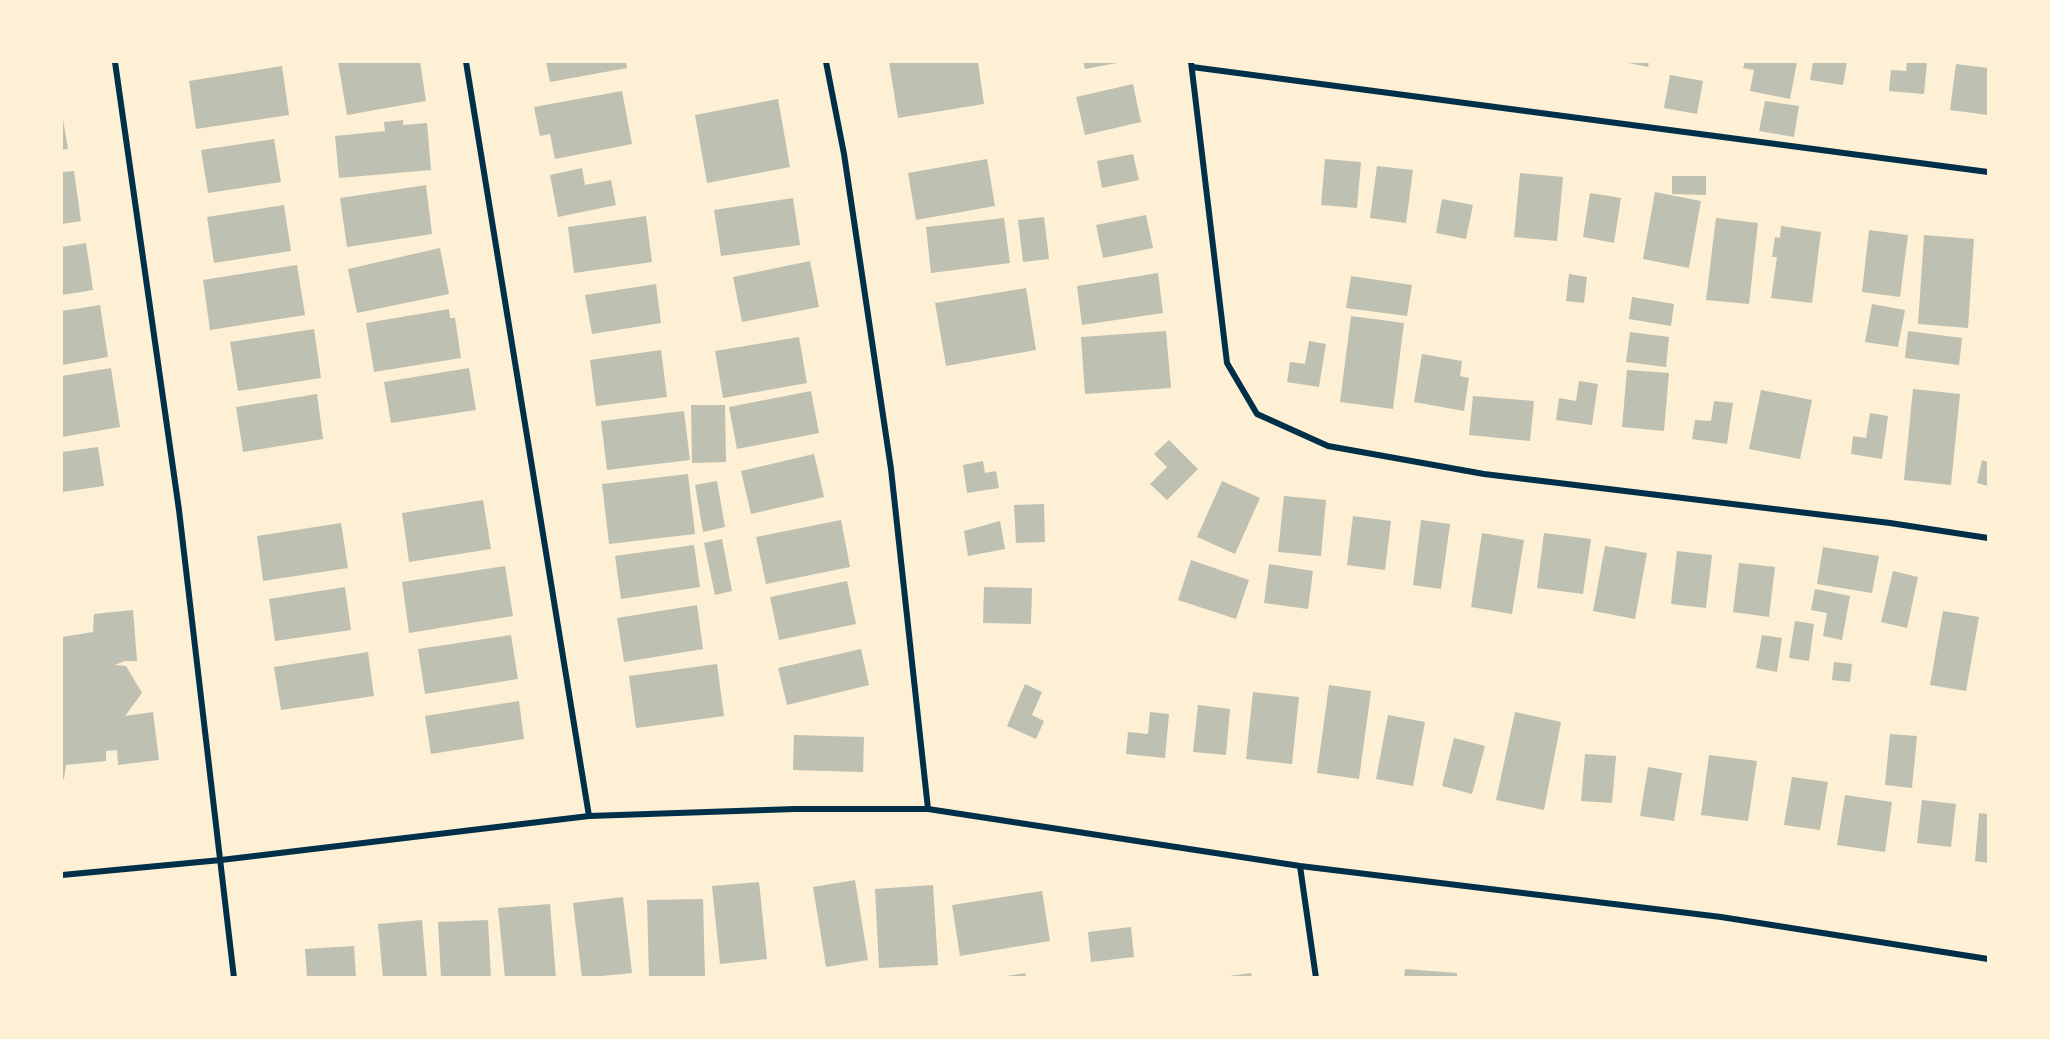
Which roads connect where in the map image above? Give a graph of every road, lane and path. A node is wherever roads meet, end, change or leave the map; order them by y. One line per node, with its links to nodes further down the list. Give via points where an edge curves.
1 (115, 62): 9 (street, via 179,510)
2 (466, 62): 8 (street)
3 (826, 62): 7 (street, via 844,154 891,469)
4 (1191, 64): 5 (street); 6 (street, via 1227,363 1257,414 1328,446 1484,474)
5 (1989, 172)
6 (1989, 538)
7 (928, 809): 8 (street); 10 (street)
8 (589, 816): 9 (street)
9 (221, 860): 11 (street); 13 (street)
10 (1300, 866): 12 (street, via 1721,917); 14 (street)
11 (62, 875)
12 (1989, 959)
13 (234, 978)
14 (1316, 978)

